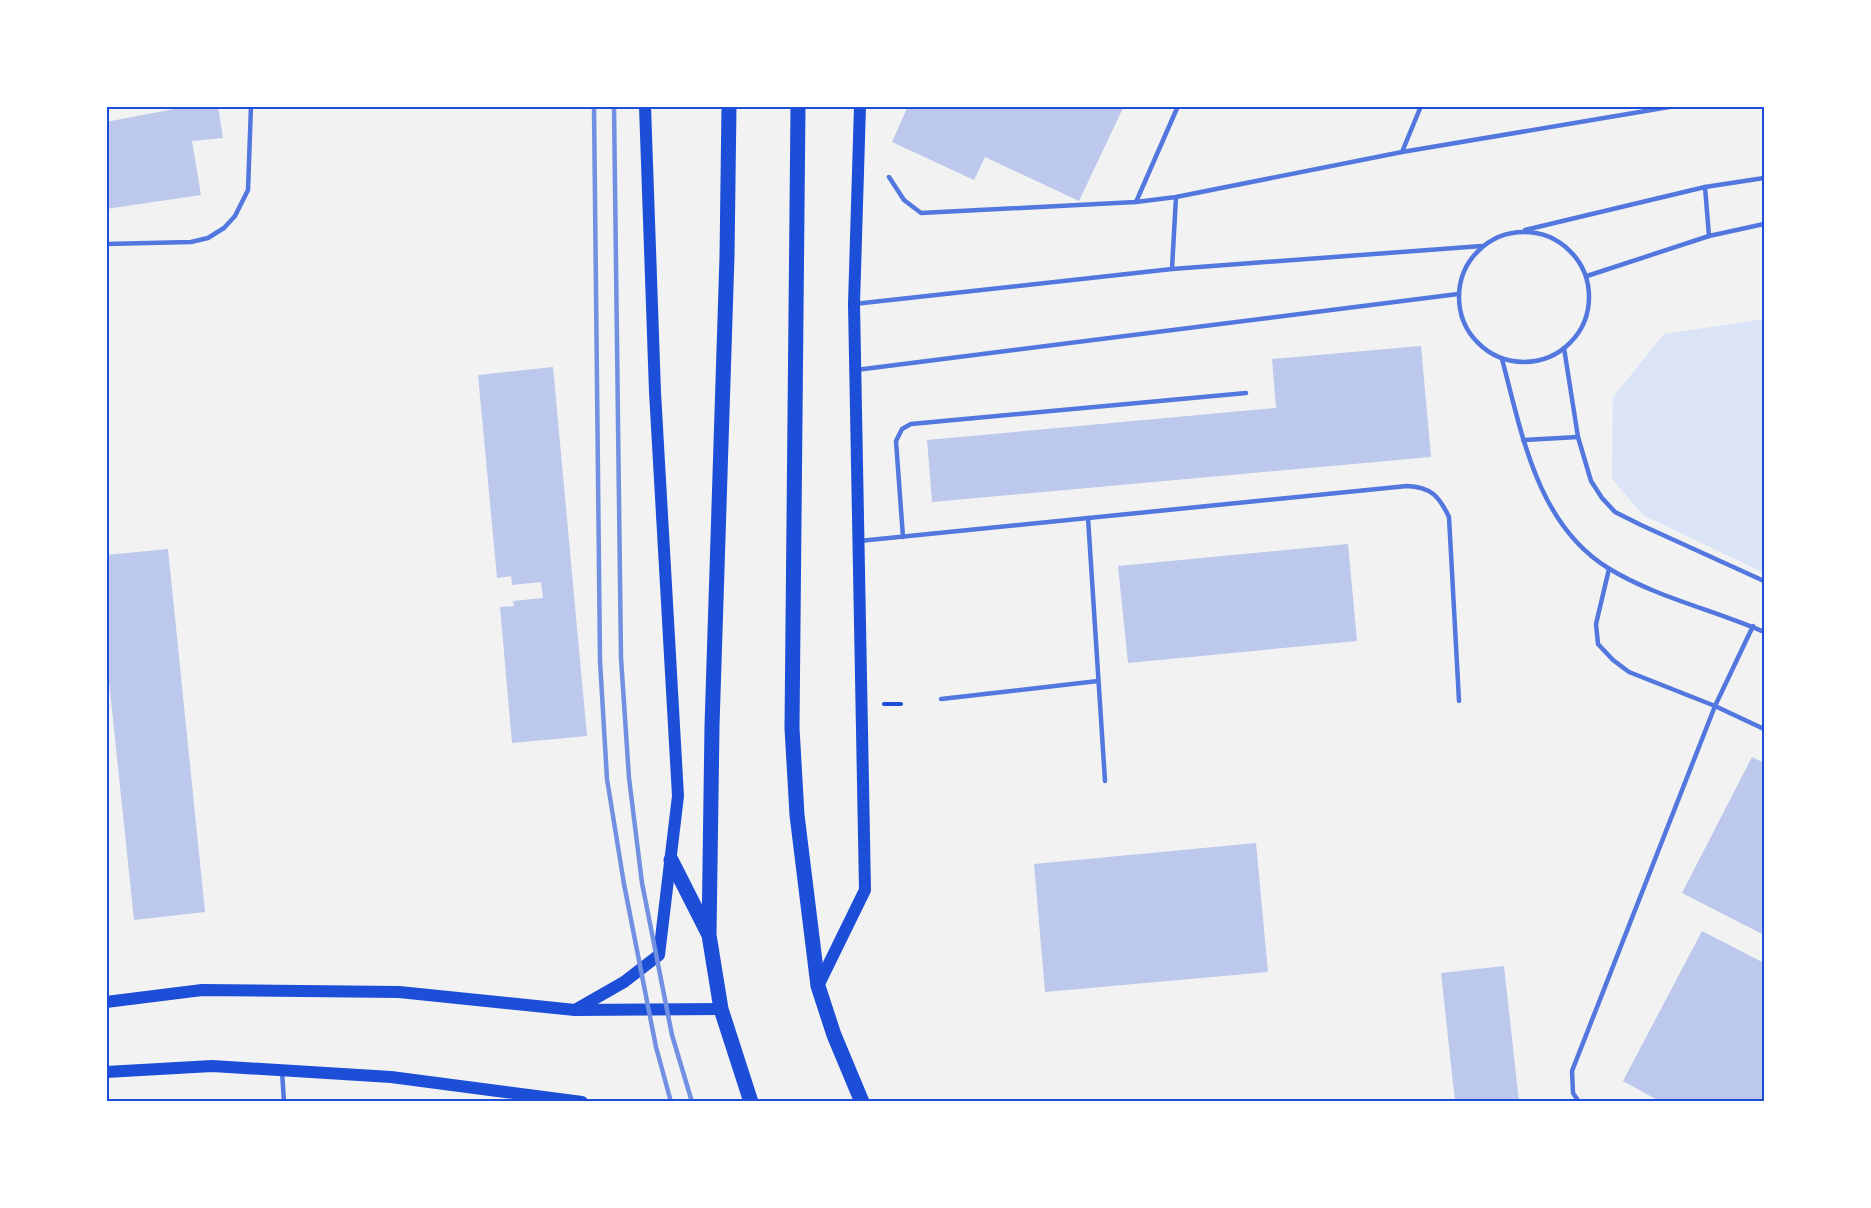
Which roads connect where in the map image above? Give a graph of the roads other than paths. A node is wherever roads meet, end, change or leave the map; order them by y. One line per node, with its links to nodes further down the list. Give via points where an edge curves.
1 (251, 106): 18 (lane, via 248,190 224,228 191,242)
2 (645, 106): 43 (main road, via 655,392 678,796)
3 (729, 106): 44 (main road)
4 (798, 106): 45 (main road, via 792,728 796,815)
5 (860, 106): 23 (main road)
6 (1178, 106): 14 (lane)
7 (1421, 106): 9 (lane)
8 (1675, 106): 9 (lane)
9 (1402, 152): 13 (lane)
10 (890, 177): 14 (lane, via 904,200 921,213)
11 (1764, 178): 12 (lane)
12 (1705, 187): 16 (lane); 17 (lane)
13 (1176, 196): 14 (lane); 20 (lane)
14 (1136, 202)
15 (1764, 225): 17 (lane)
16 (1519, 231): 19 (lane); 21 (lane, via 1546,234 1559,242 1571,250)
17 (1709, 236): 21 (lane)
18 (106, 244)
19 (1482, 246): 20 (lane); 22 (lane, via 1466,271)
20 (1172, 269): 23 (lane)
21 (1587, 276): 24 (lane, via 1590,298 1586,320)
22 (1458, 294): 25 (lane, via 1468,332 1483,348); 26 (lane)
23 (854, 304): 26 (main road)
24 (1564, 348): 25 (lane, via 1540,361); 28 (lane)
25 (1502, 359): 29 (lane)
26 (855, 370): 32 (main road)
27 (1246, 393): 31 (lane, via 910,424 896,441)
28 (1578, 437): 29 (lane); 34 (lane, via 1591,481 1615,512)
29 (1523, 440): 33 (lane, via 1543,494 1561,524 1583,550)
30 (1088, 518): 31 (lane); 37 (lane); 39 (lane, via 1407,486 1432,492 1449,517)
31 (903, 537): 32 (lane)
32 (859, 541): 45 (main road, via 865,890)
33 (1609, 569): 35 (lane, via 1655,591); 40 (lane, via 1596,624 1598,644 1629,672)
34 (1764, 581)
35 (1753, 626): 36 (lane); 40 (lane)
36 (1764, 632)
37 (1098, 681): 38 (lane); 42 (lane)
38 (941, 699)
39 (1459, 701)
40 (1715, 706): 41 (lane); 55 (lane, via 1572,1071 1573,1093)
41 (1764, 729)
42 (1105, 781)
43 (671, 860): 44 (main road); 48 (main road, via 659,955 624,982)
44 (709, 935): 47 (main road)
45 (818, 986): 54 (main road)
46 (106, 1002): 48 (main road, via 202,990 399,992)
47 (721, 1009): 48 (main road); 53 (main road)
48 (575, 1010)
49 (282, 1070): 50 (main road, via 212,1066); 51 (lane); 52 (main road, via 392,1077)
50 (106, 1072)
51 (284, 1101)
52 (582, 1101)
53 (751, 1101)
54 (862, 1101)
55 (1579, 1101)

